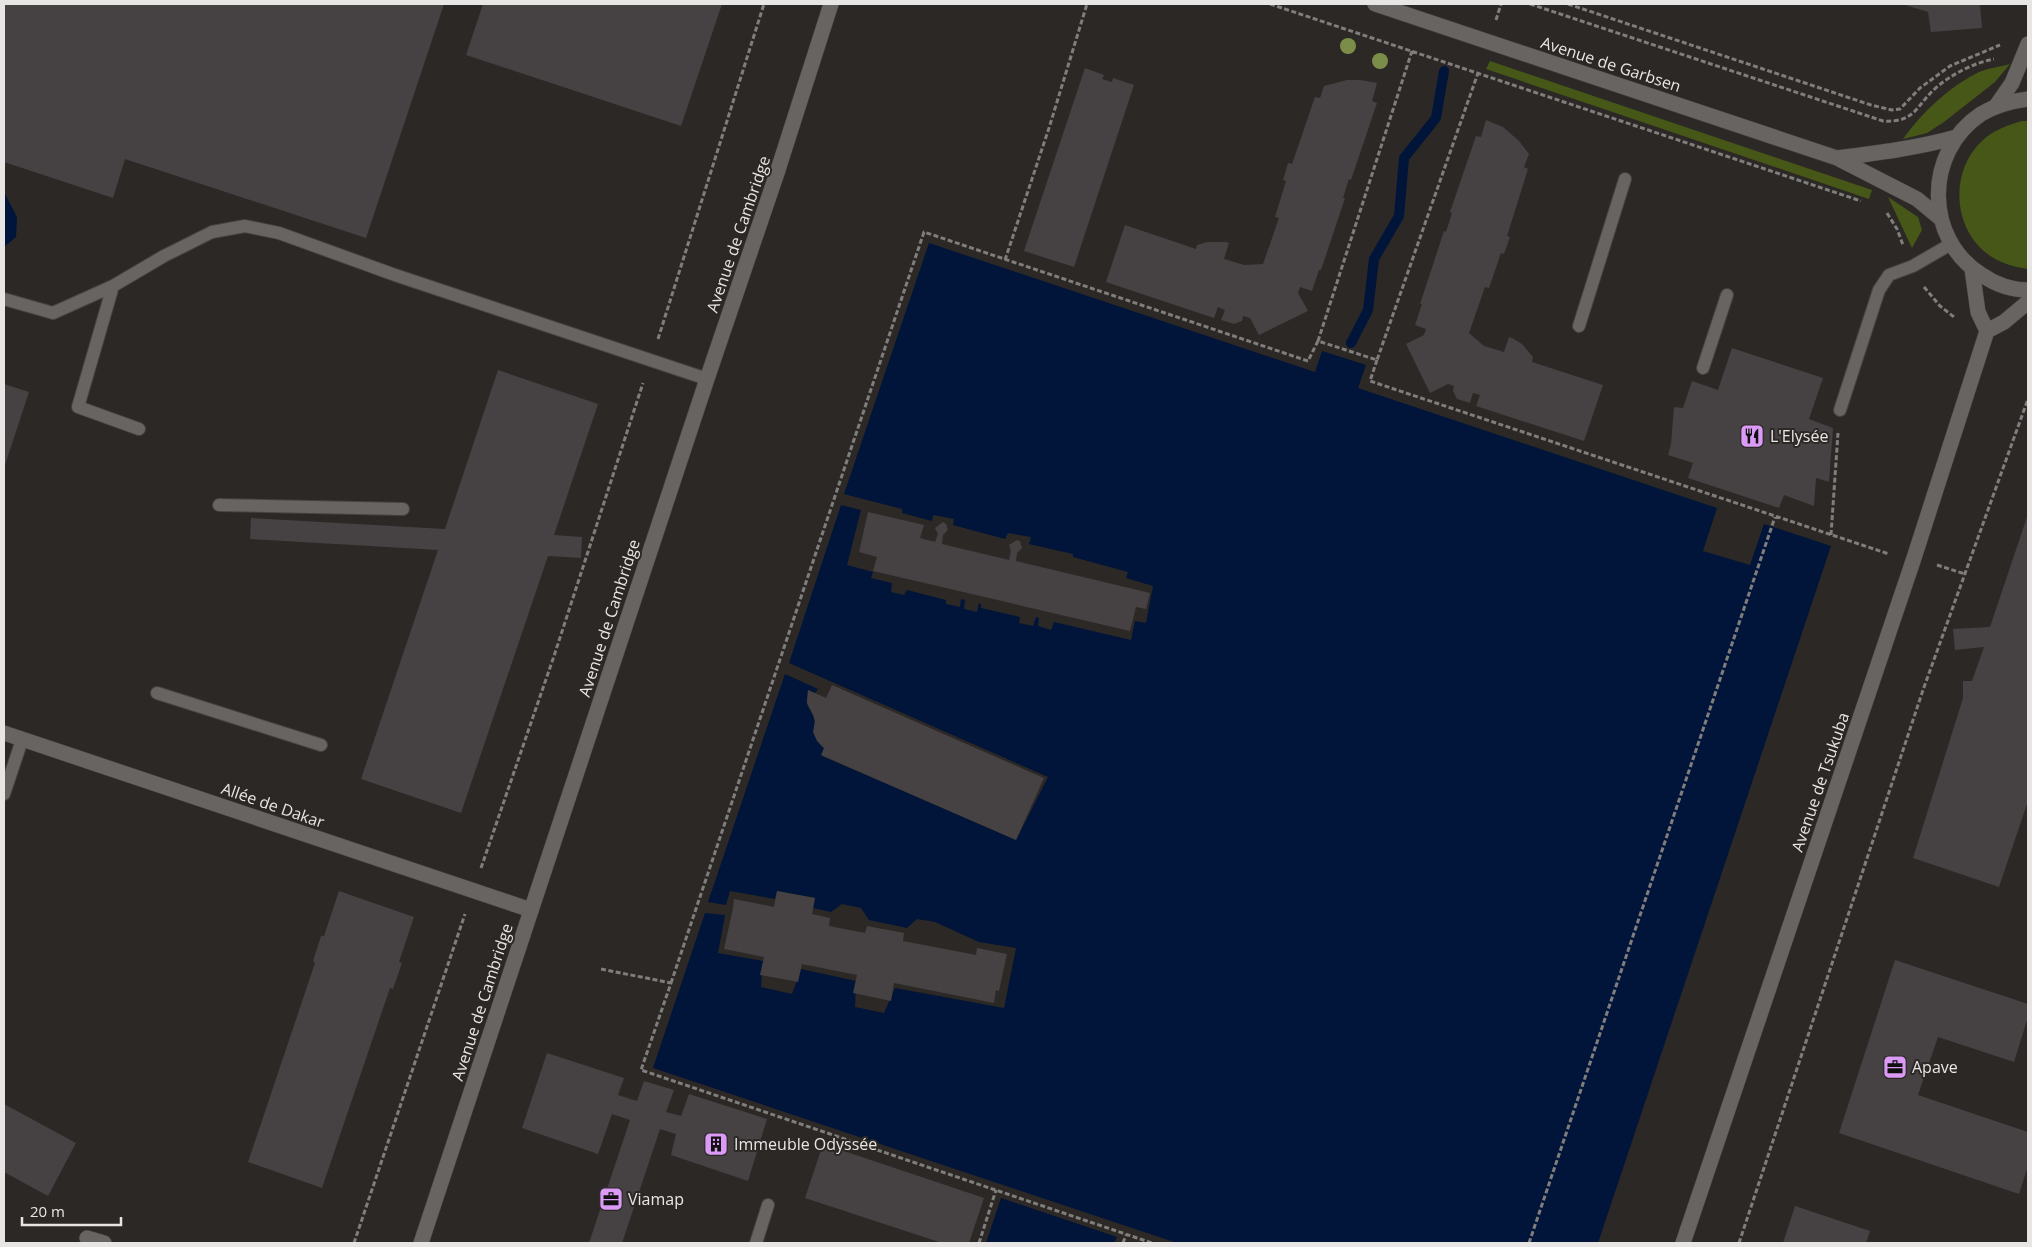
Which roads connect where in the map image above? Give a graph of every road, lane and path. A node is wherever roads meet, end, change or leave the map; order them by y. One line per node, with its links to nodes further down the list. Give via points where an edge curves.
1 (764, 4): 37 (path)
2 (832, 4): 40 (street, Avenue de Cambridge)
3 (1087, 4): 25 (path)
4 (1270, 4): 12 (path)
5 (1375, 4): 18 (street, Avenue de Garbsen)
6 (1501, 4): 9 (path)
7 (1530, 4): 13 (path, via 1882,121 1903,120 1938,86 1959,72)
8 (1568, 4): 10 (path, via 1892,110 1900,109 1920,88 1950,66)
9 (1495, 22)
10 (2003, 44)
11 (2028, 44): 16 (street, via 2012,83)
12 (1412, 51): 14 (path); 36 (path)
13 (2001, 58)
14 (1478, 73): 20 (path); 38 (path)
15 (2028, 99): 16 (street)
16 (1996, 106): 17 (street)
17 (1957, 137): 18 (street, via 1892,152); 22 (street, via 1943,161 1938,189)
18 (1837, 158): 22 (street, Avenue de Garbsen, via 1917,199)
19 (1625, 179): 34 (lane)
20 (1868, 203)
21 (1885, 210): 24 (path)
22 (1940, 218): 23 (street)
23 (1951, 244): 26 (street); 42 (lane, via 1913,266 1889,275 1879,290)
24 (1905, 250)
25 (1005, 260): 36 (path, via 1308,361); 58 (path, via 924,232)
26 (1972, 269): 29 (street, via 2005,287); 35 (street, via 1978,312)
27 (1920, 280): 33 (path, via 1927,293)
28 (114, 286): 31 (lane, via 53,313); 37 (lane, via 212,232 246,226 278,233); 43 (lane, via 78,407)
29 (2028, 290)
30 (1727, 295): 39 (lane)
31 (4, 299)
32 (2028, 302): 35 (street)
33 (1955, 318)
34 (1579, 326)
35 (1987, 331): 48 (street, Avenue de Tsukuba)
36 (1318, 341): 38 (path)
37 (651, 360): 40 (lane); 55 (path)
38 (1377, 360): 46 (path, via 1370,381)
39 (1703, 368)
40 (707, 379): 56 (street, Avenue de Cambridge)
41 (2028, 399): 49 (path)
42 (1840, 410): 47 (path)
43 (139, 429)
44 (219, 505): 45 (lane)
45 (403, 509)
46 (1775, 517): 47 (path); 70 (path)
47 (1831, 535): 48 (path, via 1891,555)
48 (1914, 558): 49 (path); 71 (street, Avenue de Tsukuba)
49 (1965, 574): 72 (path, via 1923,690)
50 (157, 693): 53 (lane)
51 (4, 733): 52 (street, Allée de Dakar)
52 (22, 740): 54 (lane); 55 (street, Allée de Dakar)
53 (321, 745)
54 (4, 794)
55 (473, 891): 56 (street, Allée de Dakar); 64 (path)
56 (531, 910): 65 (street, Avenue de Cambridge)
57 (600, 969): 58 (path)
58 (671, 983): 59 (path, via 641,1070)
59 (996, 1190): 61 (path); 67 (path)
60 (768, 1205): 66 (lane)
61 (1126, 1235): 68 (path); 69 (path)
62 (87, 1238): 63 (street)
63 (104, 1243)
64 (354, 1243)
65 (421, 1243)
66 (756, 1243)
67 (979, 1243)
68 (1123, 1243)
69 (1152, 1243)
70 (1528, 1243)
71 (1683, 1243)
72 (1739, 1243)

